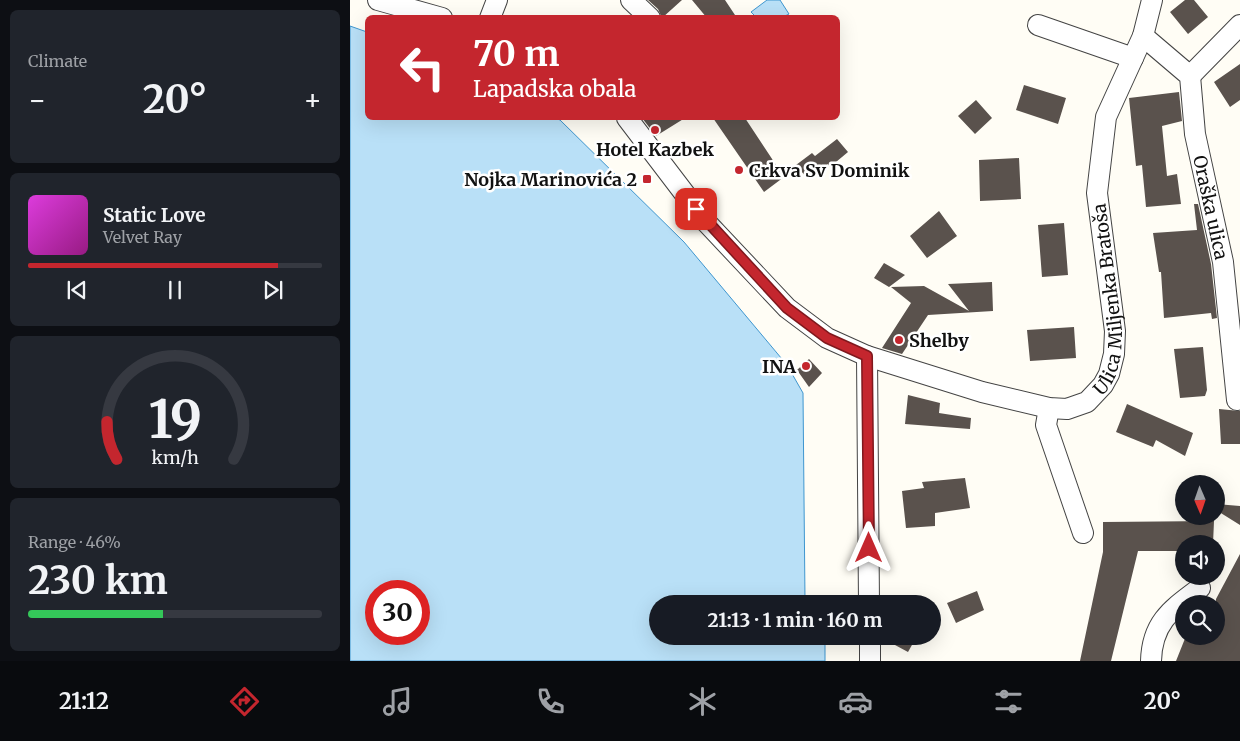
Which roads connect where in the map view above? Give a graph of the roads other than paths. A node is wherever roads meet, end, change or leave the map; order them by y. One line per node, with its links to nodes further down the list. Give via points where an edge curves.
1 (378, 0): 5 (street)
2 (496, 0): 6 (street)
3 (631, 0): 7 (street)
4 (1152, 0): 10 (street, Ulica Miljenka Bratoša)
5 (431, 15)
6 (491, 15)
7 (647, 15)
8 (1038, 25): 11 (street)
9 (1240, 25): 12 (street)
10 (1143, 36): 11 (street, Ulica Miljenka Bratoša); 12 (street)
11 (1133, 58): 16 (street, Ulica Miljenka Bratoša, via 1106,117 1097,193 1115,331 1114,354 1103,385 1087,402 1067,409)
12 (1190, 76): 15 (street, Oraška ulica, via 1195,134 1222,262)
13 (629, 120): 14 (street, Ulica Miljenka Bratoša, via 707,223 787,308 827,338)
14 (867, 356): 16 (street, Ulica Miljenka Bratoša, via 982,392); 19 (street)
15 (1238, 400)
16 (1049, 408): 17 (street, via 1046,425)
17 (1083, 533)
18 (1200, 588): 22 (street, via 1170,611 1161,623)
19 (870, 595)
20 (870, 645): 21 (street)
21 (870, 661)
22 (1151, 661)

